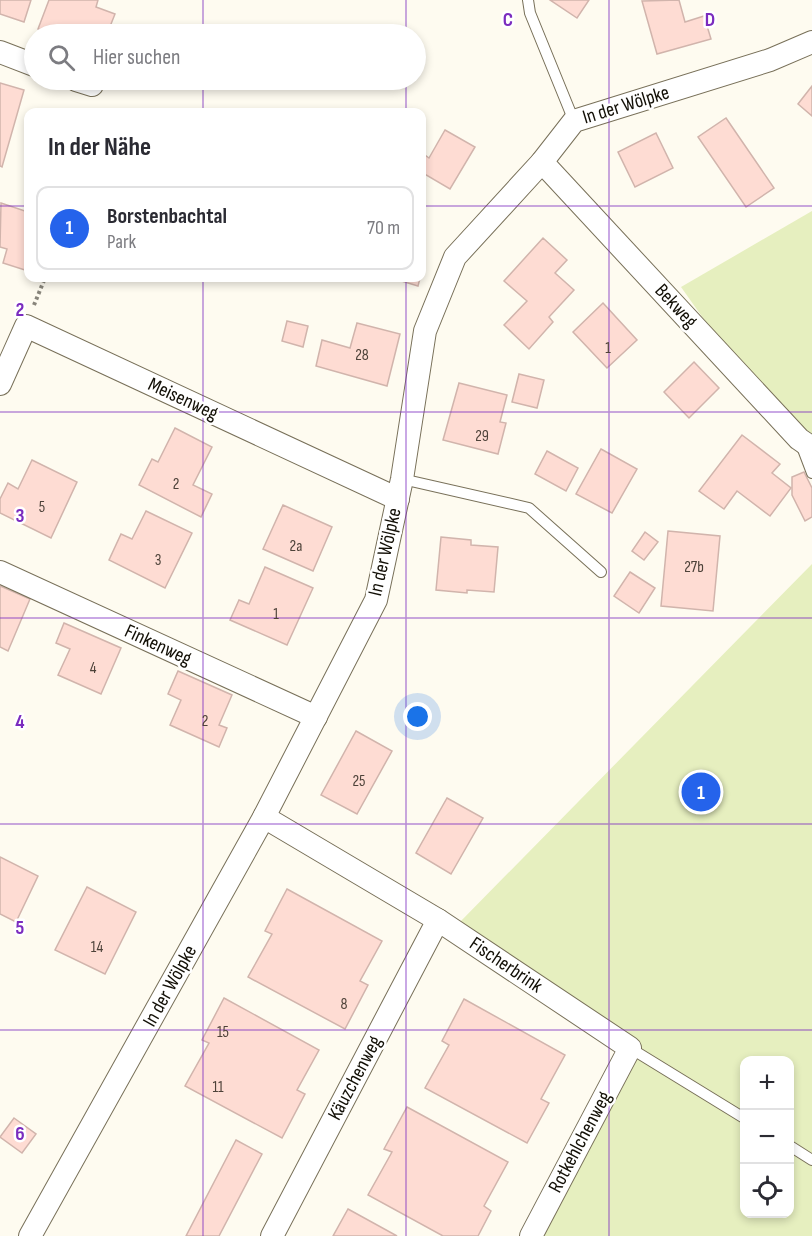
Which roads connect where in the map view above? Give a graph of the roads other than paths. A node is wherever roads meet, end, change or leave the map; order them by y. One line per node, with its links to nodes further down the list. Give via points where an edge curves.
1 (528, 0): 5 (lane)
2 (812, 42): 5 (street, In der Wölpke, via 770,60)
3 (0, 52): 4 (street)
4 (24, 60)
5 (574, 121): 6 (street, In der Wölpke)
6 (542, 162): 8 (street, Bekweg); 10 (street, In der Wölpke, via 455,257 443,284 425,331)
7 (0, 384): 10 (street, Meisenweg, via 26,326)
8 (805, 443): 9 (lane)
9 (812, 473)
10 (400, 489): 12 (lane, via 529,508); 13 (street, In der Wölpke, via 376,600)
11 (0, 572): 13 (street, Finkenweg)
12 (601, 572)
13 (316, 717): 14 (street, In der Wölpke)
14 (264, 817): 15 (street, Fischerbrink); 20 (street, In der Wölpke)
15 (438, 920): 16 (street, Fischerbrink); 21 (street, Käuzchenweg)
16 (630, 1048): 17 (lane, Fischerbrink); 22 (street, Rotkehlchenweg)
17 (740, 1116)
18 (794, 1149): 19 (lane)
19 (812, 1160)
20 (30, 1236)
21 (272, 1236)
22 (531, 1236)

